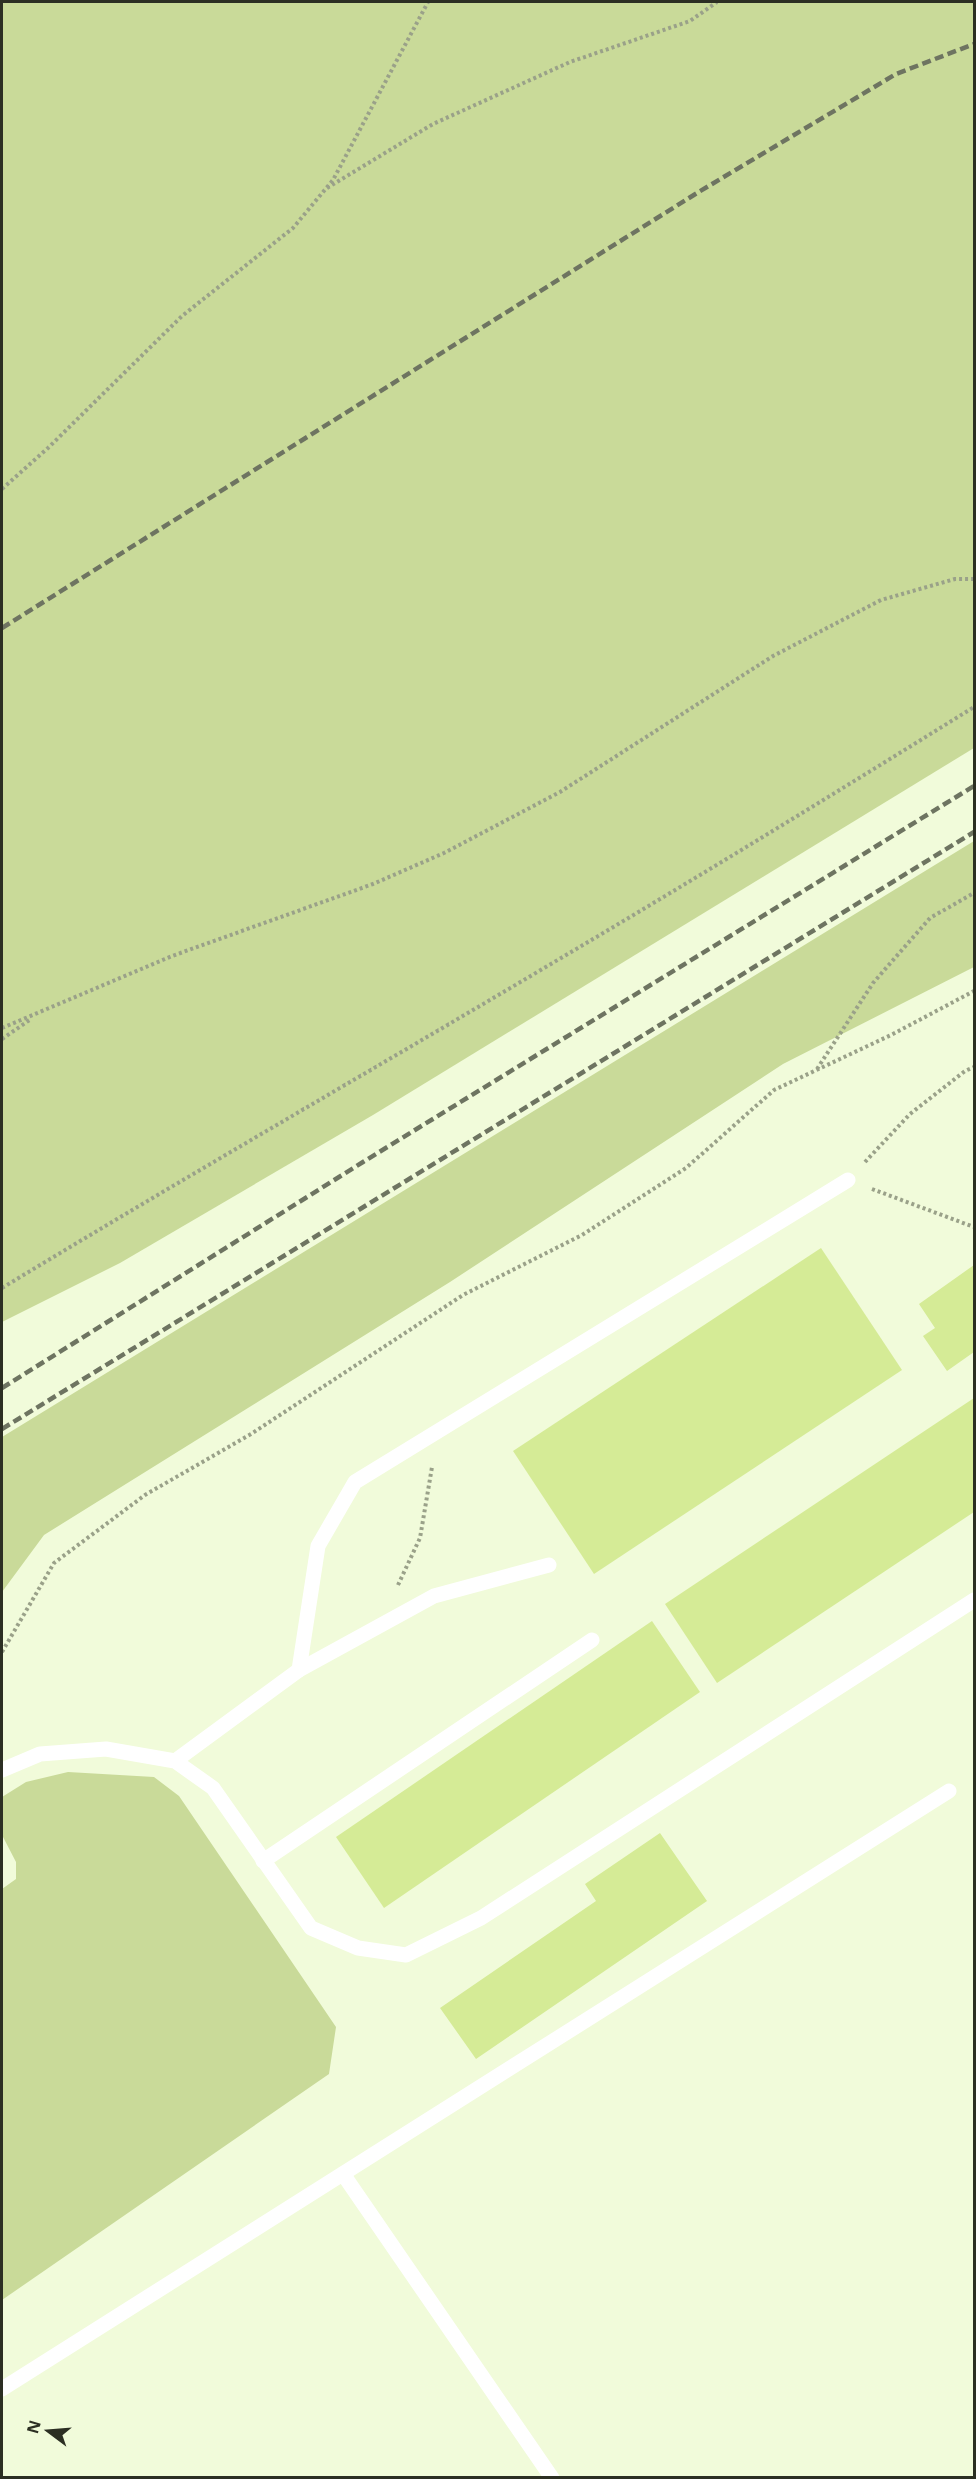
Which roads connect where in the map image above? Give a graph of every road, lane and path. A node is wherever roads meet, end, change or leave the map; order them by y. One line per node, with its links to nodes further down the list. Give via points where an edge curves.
1 (428, 2): 3 (path, via 333,180)
2 (717, 2): 3 (path, via 690,21 570,62 433,124)
3 (324, 190): 4 (path, via 293,228 182,316)
4 (2, 489)
5 (975, 579): 9 (path, via 955,579 881,600 773,656 560,792 444,854 373,884 172,956)
6 (975, 707): 16 (path, via 560,959)
7 (975, 893): 13 (path, via 930,918 873,983)
8 (975, 991): 13 (path)
9 (39, 1014): 10 (path); 11 (path)
10 (2, 1029)
11 (2, 1039)
12 (975, 1067): 14 (path, via 910,1114)
13 (816, 1070): 22 (path, via 774,1090 686,1168 582,1235 463,1295 251,1434 145,1495 54,1563)
14 (848, 1180): 15 (path); 17 (lane)
15 (975, 1227)
16 (2, 1288)
17 (437, 1432): 19 (path, via 420,1538); 23 (lane, via 355,1482 318,1546)
18 (549, 1565): 23 (lane, via 434,1596)
19 (397, 1587)
20 (975, 1600): 27 (lane, via 481,1918 406,1955 358,1948 311,1928)
21 (592, 1640): 27 (lane)
22 (2, 1652)
23 (299, 1670): 24 (lane)
24 (175, 1761): 25 (lane, via 106,1749 40,1754); 27 (lane, via 213,1788)
25 (2, 1770)
26 (950, 1791): 28 (lane)
27 (264, 1861)
28 (343, 2174): 29 (lane); 30 (lane)
29 (2, 2389)
30 (552, 2478)

